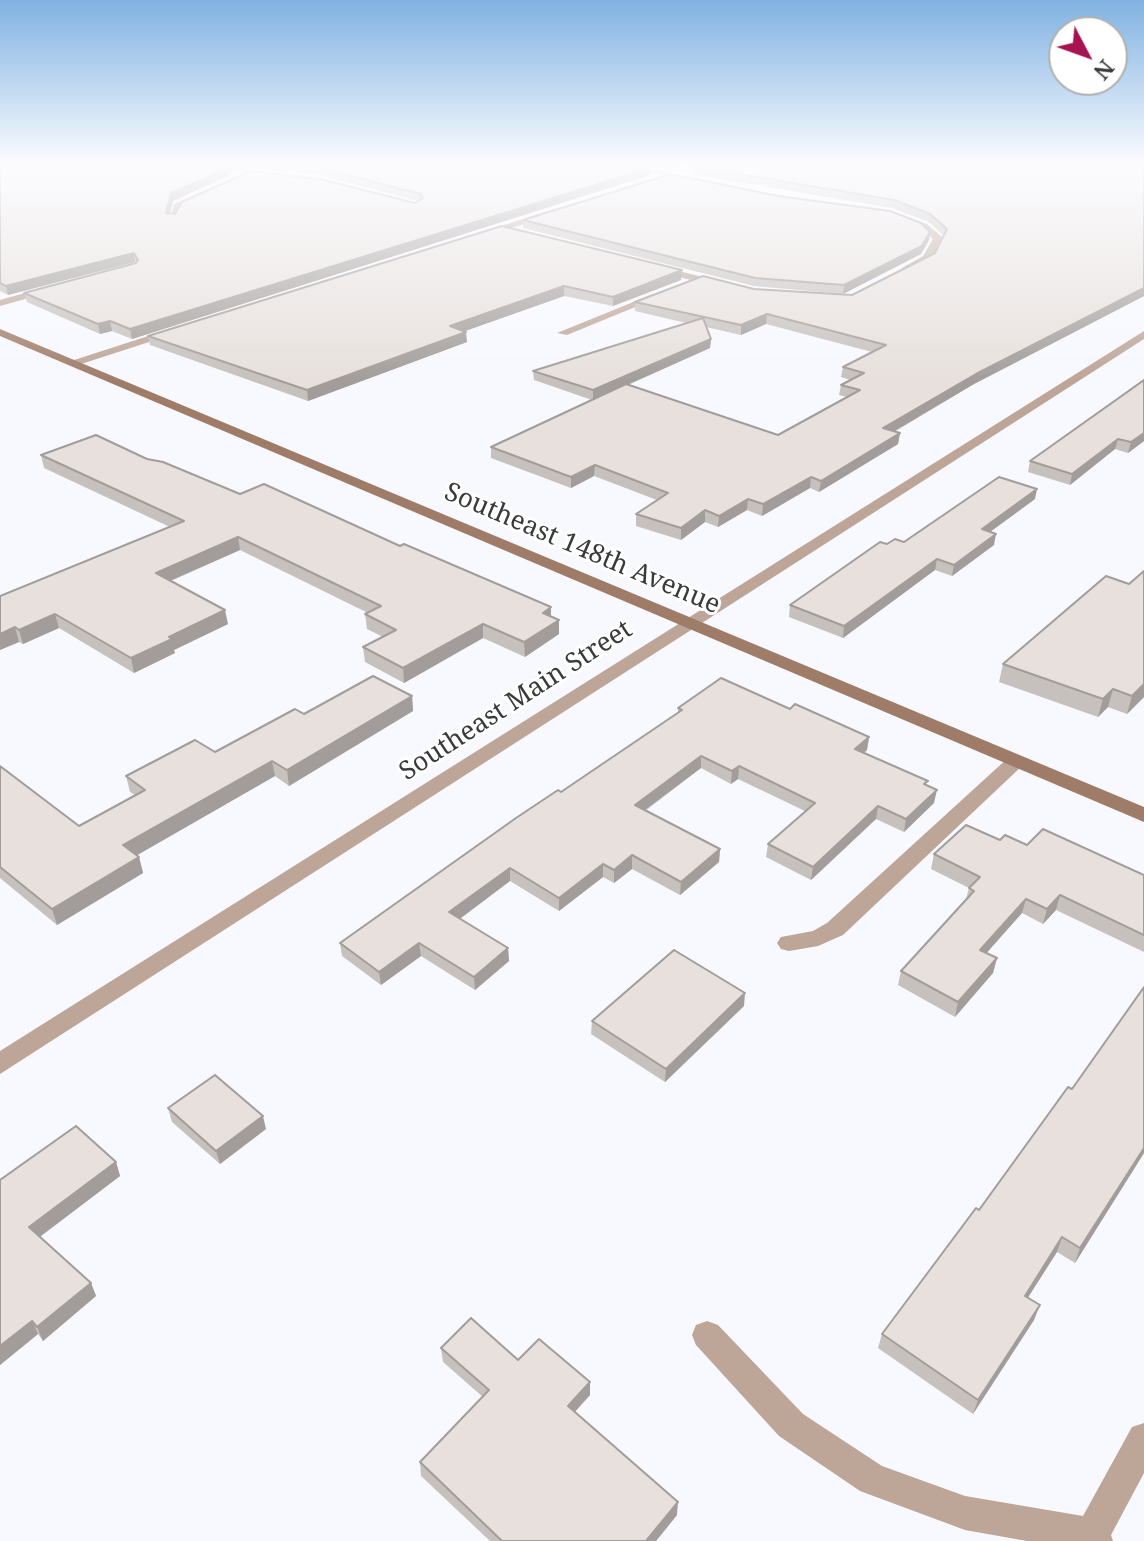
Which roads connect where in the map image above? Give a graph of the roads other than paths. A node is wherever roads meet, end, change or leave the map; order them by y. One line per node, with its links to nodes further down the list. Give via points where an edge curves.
1 (938, 238): 3 (street, via 927,258)
2 (638, 264): 4 (street)
3 (888, 279)
4 (698, 280): 6 (street); 7 (street)
5 (67, 284): 9 (street)
6 (685, 285)
7 (740, 289)
8 (671, 290): 12 (street)
9 (0, 303)
10 (189, 326): 14 (street)
11 (0, 332): 14 (main road, Southeast 148th Avenue)
12 (563, 333)
13 (1144, 334): 15 (street, Southeast Main Street)
14 (74, 362): 15 (main road, Southeast 148th Avenue)
15 (691, 623): 16 (main road, Southeast 148th Avenue); 19 (street, Southeast Main Street)
16 (1016, 761): 17 (main road, Southeast 148th Avenue); 18 (street, via 835,929)
17 (1144, 815)
18 (789, 943)
19 (0, 1064)
20 (707, 1335): 22 (street, via 791,1425 872,1479 965,1513)
21 (1144, 1439): 22 (street)
22 (1094, 1538)

